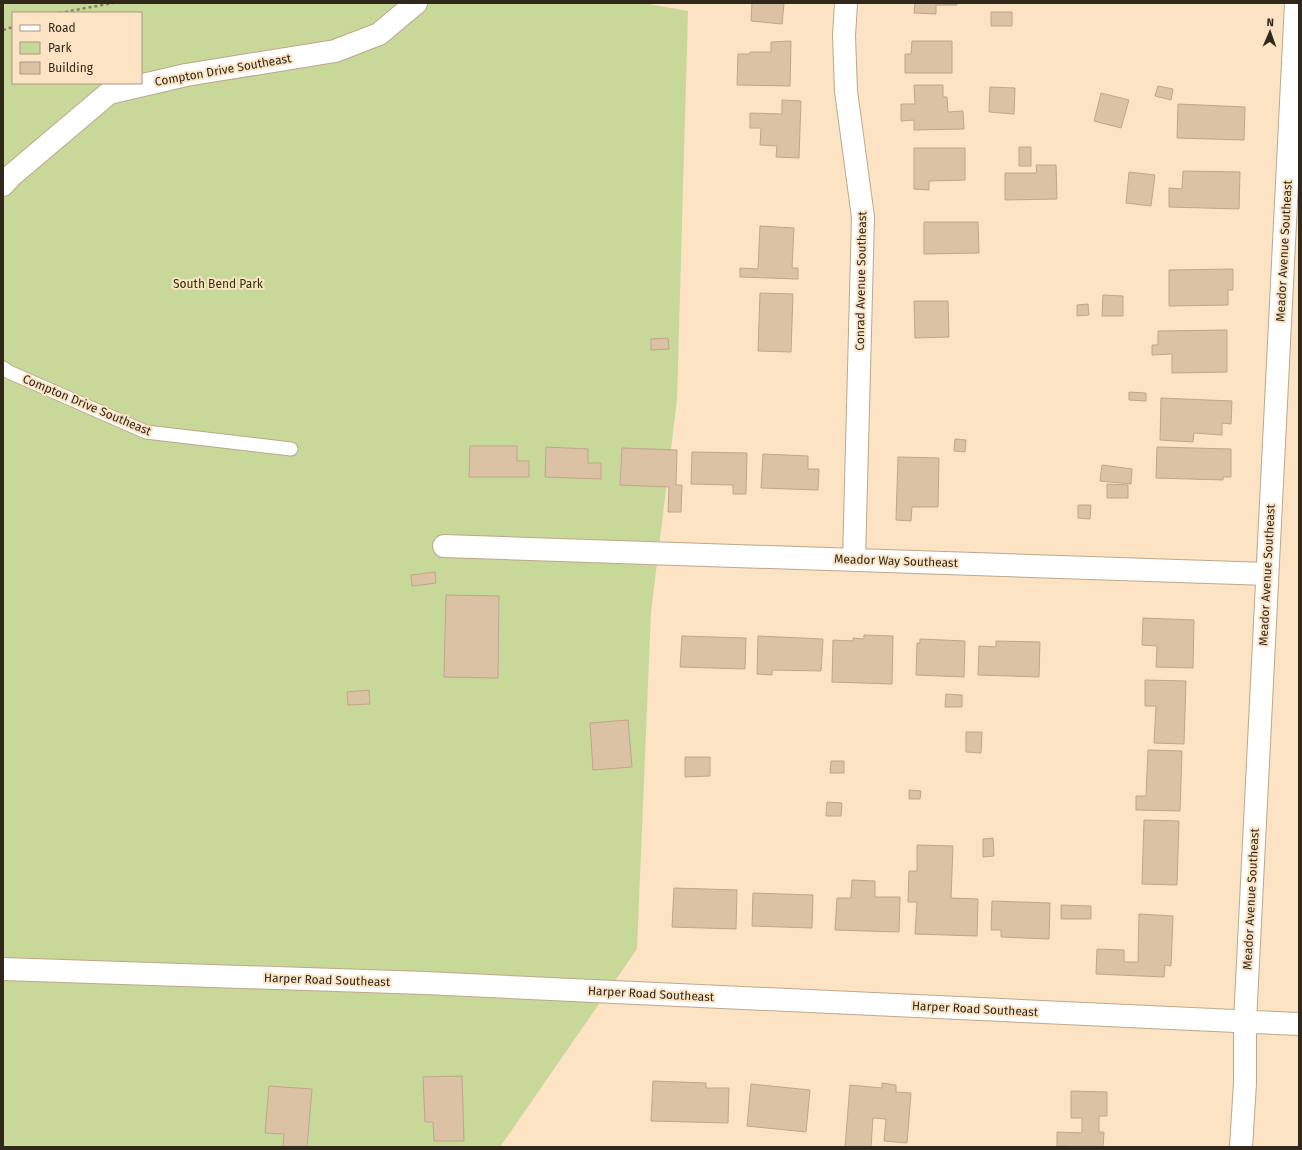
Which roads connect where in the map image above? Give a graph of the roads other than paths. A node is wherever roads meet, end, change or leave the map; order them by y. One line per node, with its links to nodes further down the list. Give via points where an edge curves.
1 (416, 3): 4 (street, Compton Drive Southeast, via 379,34 335,50 186,75 109,93)
2 (846, 3): 8 (street, Conrad Avenue Southeast, via 846,91 863,217)
3 (1296, 3): 9 (street, Meador Avenue Southeast)
4 (3, 185)
5 (3, 368): 6 (lane, Compton Drive Southeast, via 146,432)
6 (291, 449)
7 (444, 546): 8 (street, Meador Way Southeast)
8 (854, 560): 9 (street, Meador Way Southeast)
9 (1267, 574): 11 (street, Meador Avenue Southeast)
10 (3, 969): 11 (street, Harper Road Southeast, via 433,984)
11 (1245, 1022): 12 (street, Harper Road Southeast); 13 (street, Meador Avenue Southeast)
12 (1299, 1024)
13 (1241, 1147)

